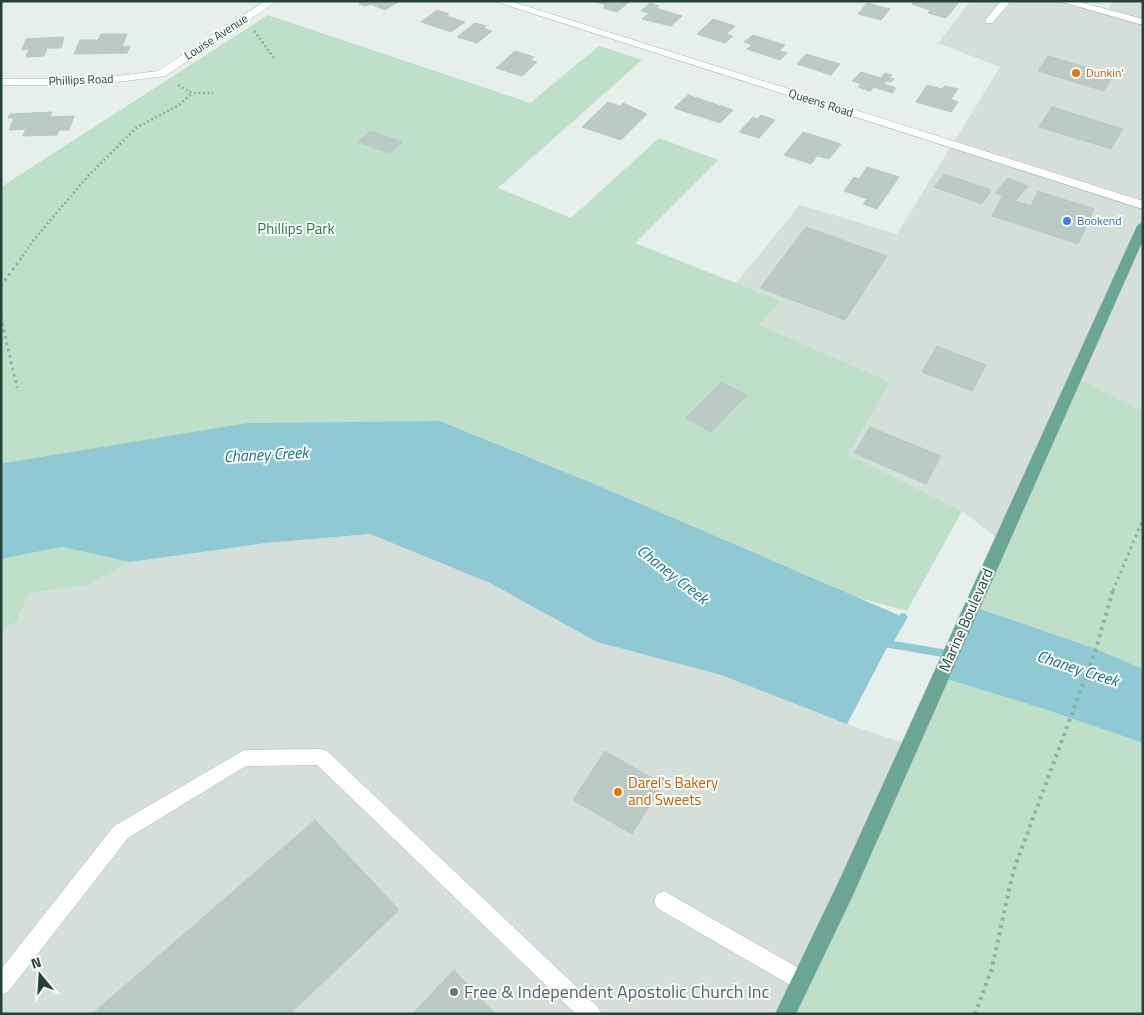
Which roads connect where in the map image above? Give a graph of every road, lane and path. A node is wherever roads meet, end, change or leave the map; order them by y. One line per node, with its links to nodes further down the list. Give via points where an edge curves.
1 (272, 1): 5 (street, Louise Avenue)
2 (499, 1): 13 (street, Queens Road)
3 (1006, 1): 6 (street)
4 (1064, 1): 7 (street)
5 (245, 19): 8 (path); 9 (street, Louise Avenue)
6 (989, 21)
7 (1143, 22)
8 (274, 58)
9 (161, 74): 10 (street, Phillips Road, via 92,82); 11 (path)
10 (1, 82)
11 (192, 93): 12 (path); 15 (path, via 179,105 136,128 88,176 32,242)
12 (213, 93)
13 (1143, 205)
14 (1143, 226): 20 (main road, Marine Boulevard)
15 (1, 286)
16 (1, 317): 17 (path)
17 (17, 388)
18 (1143, 519): 24 (path, via 1110,598 1096,649 1013,872 992,968)
19 (664, 901): 20 (street)
20 (802, 981): 23 (main road, Marine Boulevard)
21 (1, 985): 22 (street, via 121,832 244,758 321,757)
22 (591, 1014)
23 (785, 1014)
24 (975, 1014)

